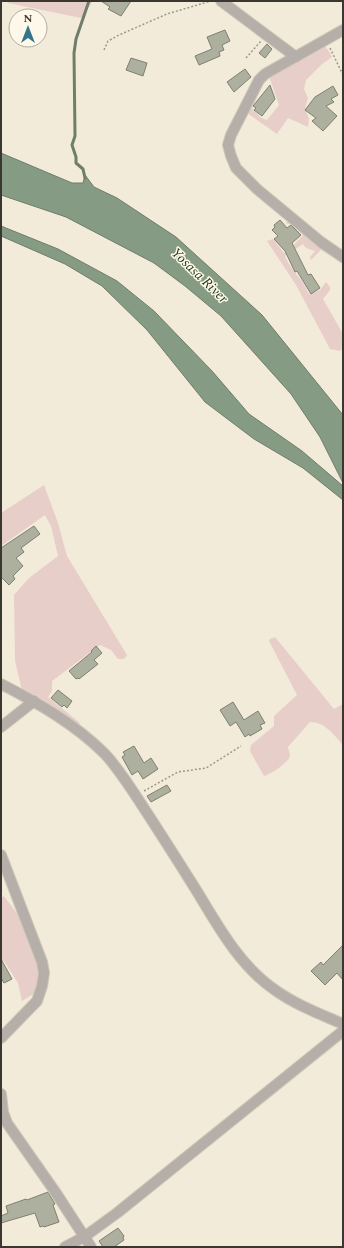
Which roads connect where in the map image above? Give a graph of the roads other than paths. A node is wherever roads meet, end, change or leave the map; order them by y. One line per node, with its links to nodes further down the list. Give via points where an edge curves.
1 (221, 1): 3 (street)
2 (343, 30): 3 (street)
3 (296, 57): 4 (street, via 259,80 228,145 236,168 257,189)
4 (343, 258)
5 (1, 684): 6 (street)
6 (34, 701): 7 (street); 9 (street, via 81,733 123,776 218,926 235,951 254,972 293,1001)
7 (1, 727)
8 (1, 855): 11 (street, via 44,973 37,1001)
9 (343, 1024)
10 (343, 1031): 13 (street)
11 (1, 1038)
12 (1, 1094): 13 (street, via 7,1123)
13 (84, 1237): 14 (street); 15 (street)
14 (65, 1247)
15 (91, 1247)

